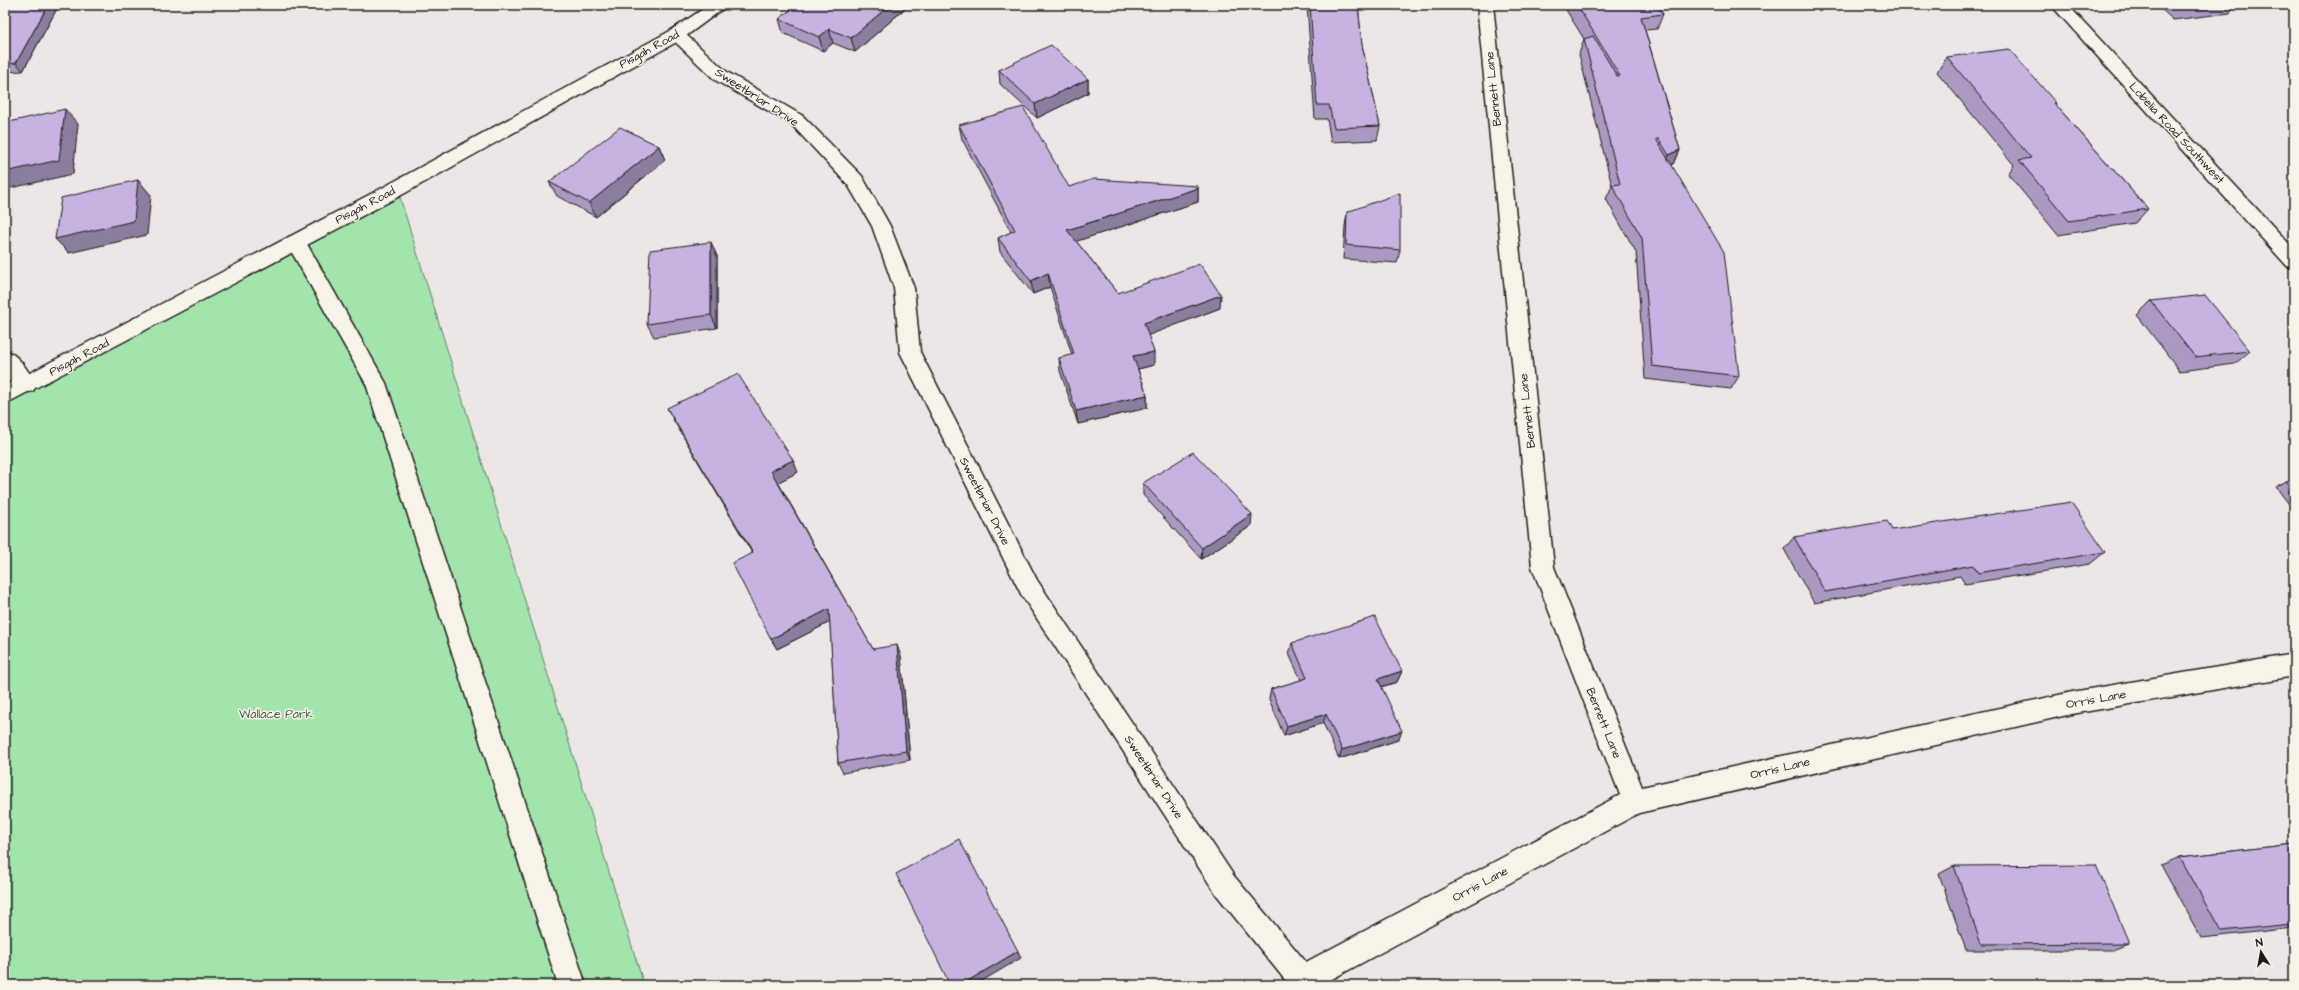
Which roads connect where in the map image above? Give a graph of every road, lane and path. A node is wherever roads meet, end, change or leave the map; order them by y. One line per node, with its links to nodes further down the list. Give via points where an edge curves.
1 (720, 5): 4 (street, Pisgah Road)
2 (1485, 5): 11 (street, Bennett Lane, via 1543,567)
3 (2059, 5): 6 (street, Lobelia Road Southwest)
4 (676, 35): 5 (street, Pisgah Road); 12 (street, Sweetbriar Drive, via 721,76 797,120 855,181 881,226 904,288 910,352 1029,587 1225,885)
5 (296, 242): 8 (street, Pisgah Road); 13 (street, via 376,383)
6 (2294, 261)
7 (5, 358): 8 (street)
8 (26, 385): 9 (street, Pisgah Road)
9 (5, 396)
10 (2294, 665): 11 (street, Orris Lane, via 2072,703)
11 (1635, 801): 12 (street, Orris Lane)
12 (1306, 982)
13 (572, 985)

